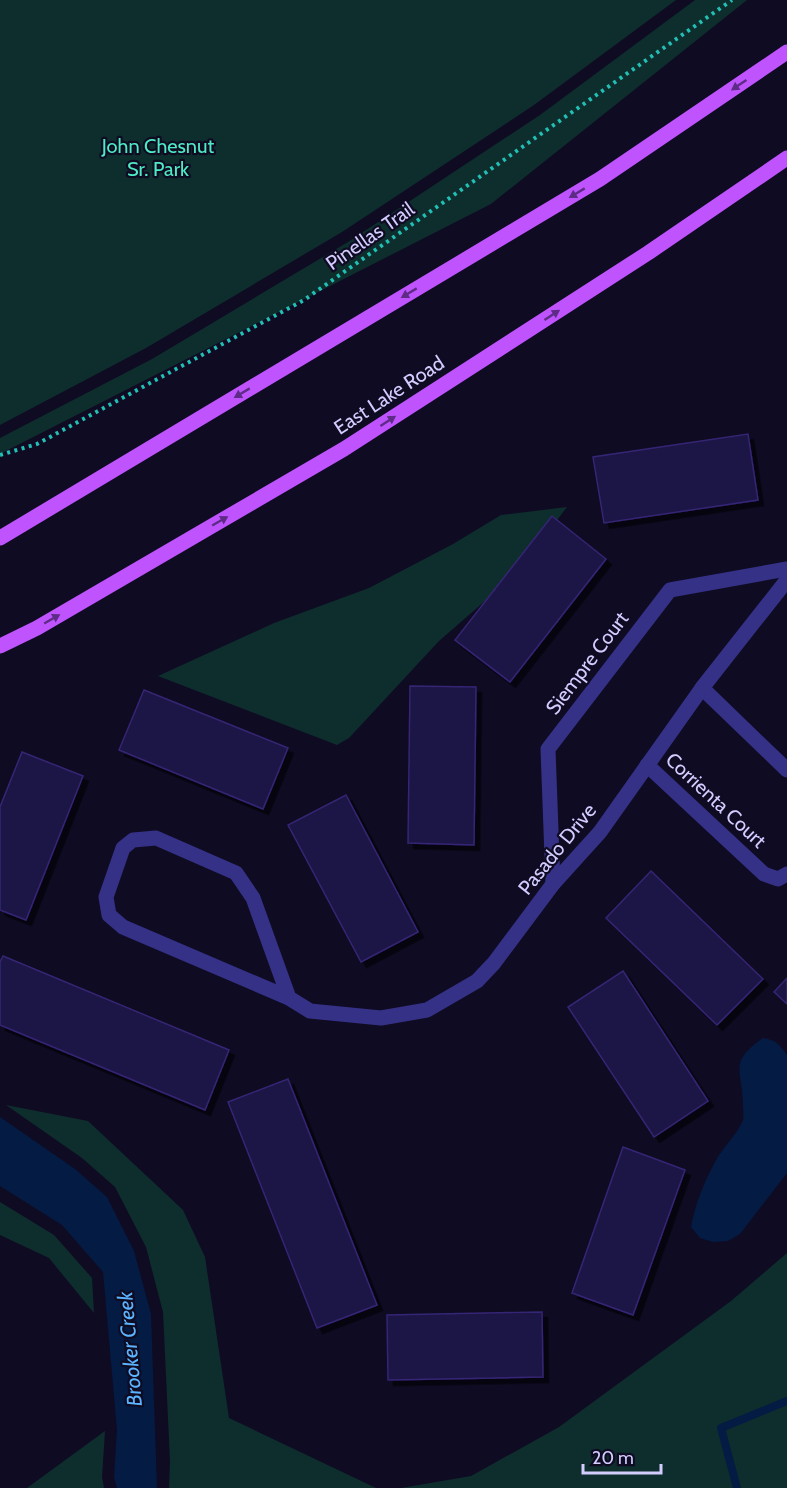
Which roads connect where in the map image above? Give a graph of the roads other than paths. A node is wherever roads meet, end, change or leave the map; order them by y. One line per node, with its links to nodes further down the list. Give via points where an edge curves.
1 (787, 52): 3 (main road, one-way to 3, via 600,179)
2 (787, 159): 6 (main road, East Lake Road, one-way to 2, via 344,449)
3 (0, 538)
4 (787, 569): 11 (street, Siempre Court, via 670,590 548,749)
5 (787, 580): 7 (street, Pasado Drive)
6 (0, 646)
7 (702, 688): 8 (street, Pasado Drive); 9 (street)
8 (647, 765): 10 (street, Corrienta Court, via 764,874 778,879); 11 (street, Pasado Drive, via 600,832)
9 (787, 770)
10 (787, 874)
11 (553, 885): 12 (street, Pasado Drive, via 477,981 427,1010 381,1018 310,1011)
12 (289, 998): 12 (street, Pasado Drive, via 123,927 108,915 106,897 123,848 133,840 156,838 236,873 253,898)

